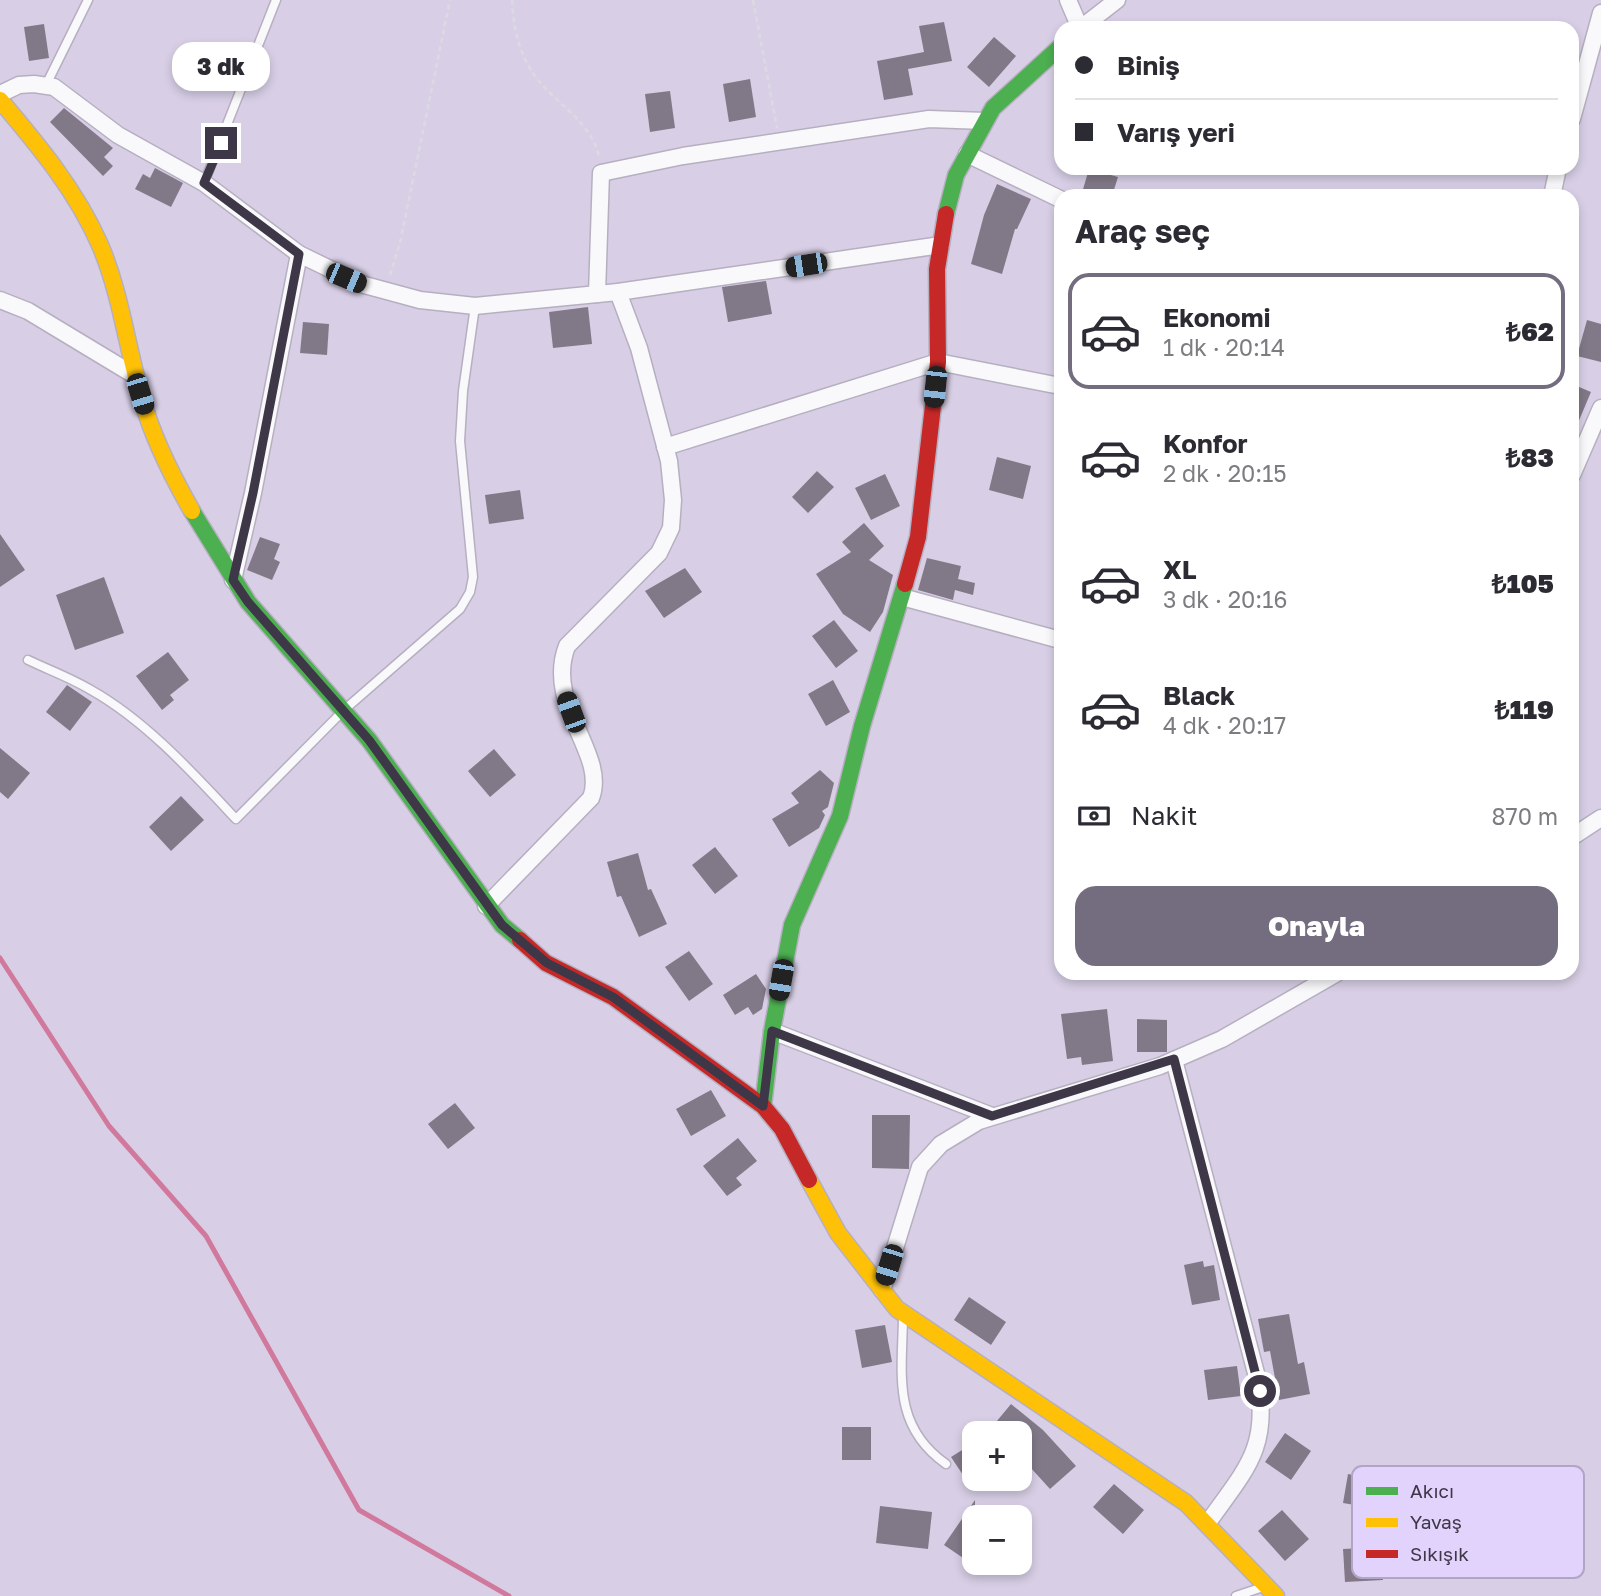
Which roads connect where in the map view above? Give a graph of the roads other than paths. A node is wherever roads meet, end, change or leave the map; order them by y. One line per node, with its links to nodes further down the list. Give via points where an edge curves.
1 (88, 0): 9 (lane)
2 (276, 0): 15 (lane)
3 (1068, 0): 6 (street)
4 (1117, 0): 7 (street)
5 (1601, 13): 11 (street)
6 (1077, 21)
7 (1089, 21)
8 (1054, 52): 13 (street, via 993,108)
9 (46, 85): 10 (street, via 19,85); 15 (street, via 118,135)
10 (0, 93)
11 (1579, 93)
12 (0, 100): 24 (street, via 50,158 89,223 120,303)
13 (985, 121): 14 (street); 20 (street, via 929,119 601,173)
14 (967, 154): 16 (street); 17 (street, via 956,175)
15 (204, 183): 18 (street)
16 (1054, 196)
17 (941, 245): 19 (street); 23 (street)
18 (299, 254): 22 (street, via 386,292); 29 (street)
19 (618, 292): 20 (street); 27 (street, via 639,348)
20 (597, 294): 22 (street)
21 (0, 300): 24 (street, via 28,311)
22 (475, 306): 33 (lane, via 460,441 473,577 470,592 460,609)
23 (937, 362): 25 (street); 27 (street); 30 (street, via 918,537)
24 (134, 375): 29 (street, via 169,468)
25 (1054, 385)
26 (1601, 408): 28 (street)
27 (665, 447): 36 (street, via 673,500 671,528 659,553 567,646 561,663 561,686 590,763 595,786 591,798)
28 (1579, 459)
29 (233, 580): 33 (street)
30 (902, 597): 31 (street); 38 (street, via 840,816 792,925)
31 (1054, 638)
32 (27, 660): 33 (lane, via 91,689 118,707 236,819)
33 (344, 710): 36 (street)
34 (1601, 818): 35 (street)
35 (1579, 832)
36 (486, 906): 40 (street, via 517,940 547,963 613,997)
37 (1325, 980): 39 (street, via 1222,1039)
38 (772, 1031): 40 (street); 41 (street)
39 (1174, 1059): 41 (street); 45 (street, via 1261,1405 1252,1462)
40 (763, 1106): 42 (street, via 782,1129 838,1233)
41 (992, 1116): 42 (street, via 954,1134 920,1167)
42 (882, 1290): 43 (street)
43 (903, 1313): 44 (lane, via 904,1406 920,1441); 45 (street, via 1186,1503)
44 (946, 1464)
45 (1207, 1524): 46 (street)
46 (1272, 1591): 47 (lane)
47 (1236, 1596)

